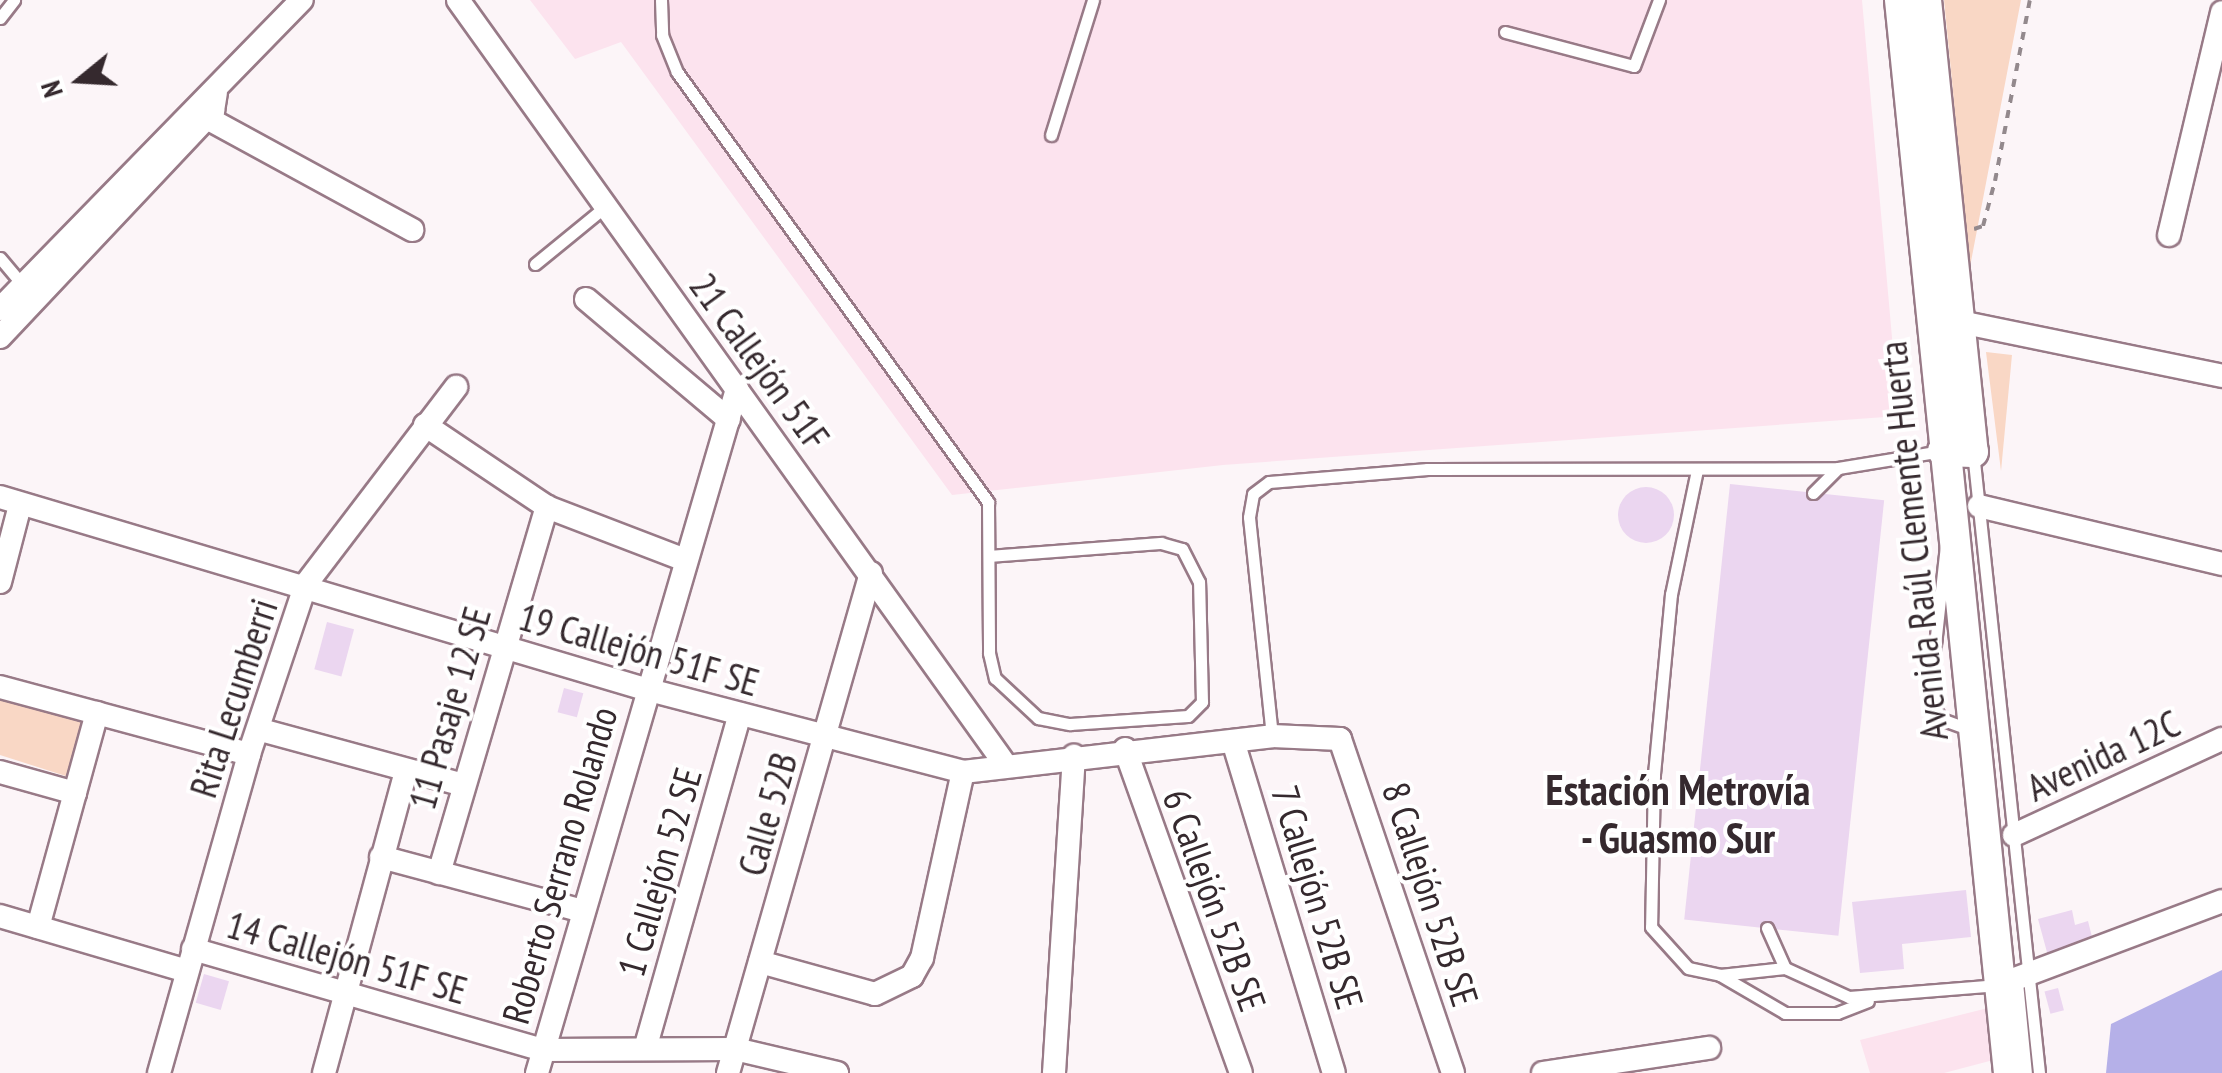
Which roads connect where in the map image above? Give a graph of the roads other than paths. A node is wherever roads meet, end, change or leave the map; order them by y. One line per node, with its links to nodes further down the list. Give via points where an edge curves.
1 (14, 0): 10 (lane)
2 (302, 0): 12 (street)
3 (458, 0): 15 (street, 21 Callejón 51F)
4 (661, 0): 37 (lane, via 662,35 676,72 974,476 988,502)
5 (1093, 0): 14 (lane)
6 (1659, 0): 11 (lane, via 1634,66)
7 (1900, 0): 30 (street, Avenida Raúl Clemente Huerta)
8 (1926, 0): 23 (street, Avenida Raúl Clemente Huerta)
9 (2222, 12): 17 (street)
10 (0, 18)
11 (1505, 32)
12 (216, 92): 13 (street); 20 (street, via 198,98)
13 (206, 118): 16 (street); 20 (street)
14 (1051, 135)
15 (606, 206): 19 (lane); 27 (street, 21 Callejón 51F)
16 (412, 230)
17 (2169, 235)
18 (0, 258): 20 (lane)
19 (535, 264)
20 (28, 290): 22 (street); 24 (street)
21 (586, 299): 28 (street)
22 (0, 309)
23 (1960, 322): 25 (street); 30 (street, Avenida Raúl Clemente Huerta)
24 (0, 336)
25 (2222, 376)
26 (456, 387): 29 (street, Rita Lecumberri)
27 (738, 390): 28 (street, Roberto Serrano Rolando); 40 (street, 21 Callejón 51F)
28 (729, 420): 38 (street, Roberto Serrano Rolando)
29 (425, 425): 36 (street); 42 (street, Rita Lecumberri)
30 (1958, 452): 31 (lane); 35 (lane, Avenida Raúl Clemente Huerta); 75 (street, Avenida Raúl Clemente Huerta, via 1951,526 1972,731)
31 (1838, 468): 32 (lane); 33 (lane)
32 (1697, 470): 50 (lane, via 1427,469 1269,482 1252,494 1250,517); 74 (lane, via 1671,594 1648,906 1664,950 1688,968)
33 (1813, 492)
34 (10, 501): 41 (street); 42 (street, 19 Callejón 51F SE)
35 (1979, 506): 39 (street); 63 (lane, Avenida Raúl Clemente Huerta)
36 (547, 507): 38 (street); 43 (street, 11 Pasaje 12 SE)
37 (990, 556): 37 (lane, via 995,678 1038,718 1138,722 1188,716 1202,702 1199,582 1182,550 1162,543)
38 (685, 560): 45 (street, Roberto Serrano Rolando)
39 (2222, 564)
40 (870, 573): 49 (street, Calle 52B); 57 (street, 21 Callejón 51F)
41 (0, 582)
42 (306, 584): 43 (street, 19 Callejón 51F SE); 48 (street, Rita Lecumberri)
43 (500, 647): 45 (street, 19 Callejón 51F SE); 61 (street, 11 Pasaje 12 SE)
44 (0, 688): 46 (street)
45 (644, 689): 47 (street, 19 Callejón 51F SE); 67 (street, Roberto Serrano Rolando)
46 (98, 713): 55 (street); 62 (street)
47 (740, 714): 49 (street, 19 Callejón 51F SE); 79 (street, 1 Callejón 52 SE)
48 (261, 730): 55 (street, Rita Lecumberri); 58 (street)
49 (826, 736): 60 (street, 19 Callejón 51F SE); 72 (street, Calle 52B)
50 (1272, 736): 51 (street, 19 Callejón 51F SE); 53 (street, 19 Callejón 51F SE)
51 (1340, 739): 90 (street, 8 Callejón 52B SE)
52 (2222, 739): 63 (street, Avenida 12C)
53 (1234, 741): 54 (street, 19 Callejón 51F SE); 89 (street, 7 Callejón 52B SE)
54 (1125, 750): 56 (street, 19 Callejón 51F SE); 88 (street, 6 Callejón 52B SE)
55 (249, 754): 71 (street, Rita Lecumberri)
56 (1074, 756): 57 (street, 19 Callejón 51F SE); 87 (street)
57 (1005, 764): 60 (street, 19 Callejón 51F SE)
58 (406, 771): 61 (street); 64 (street, 11 Pasaje 12 SE)
59 (0, 772): 62 (street)
60 (963, 772): 72 (street, via 922,958 912,976 874,994)
61 (463, 785): 65 (street, 11 Pasaje 12 SE)
62 (75, 794): 69 (street)
63 (2014, 835): 75 (lane, Avenida Raúl Clemente Huerta)
64 (381, 857): 65 (street); 76 (street, 11 Pasaje 12 SE)
65 (439, 873): 67 (street)
66 (2222, 901): 75 (street)
67 (582, 912): 81 (street, Roberto Serrano Rolando)
68 (0, 916): 69 (street, 14 Callejón 51F SE)
69 (38, 927): 71 (street, 14 Callejón 51F SE)
70 (1767, 928): 73 (lane)
71 (190, 960): 76 (street, 14 Callejón 51F SE); 82 (street, Rita Lecumberri)
72 (760, 962): 80 (street, Calle 52B)
73 (1785, 968): 74 (lane); 77 (lane, via 1849,998)
74 (1720, 976): 77 (lane, via 1785,1013 1837,1013)
75 (2015, 982): 77 (lane); 92 (street, Avenida Raúl Clemente Huerta); 93 (lane); 94 (lane)
76 (342, 994): 81 (street, 14 Callejón 51F SE); 83 (street, 11 Pasaje 12 SE)
77 (1873, 999)
78 (1709, 1048): 91 (street)
79 (645, 1049): 80 (street, 14 Callejón 51F SE); 81 (street, 14 Callejón 51F SE)
80 (735, 1049): 85 (street, Calle 52B); 86 (street, 14 Callejón 51F SE)
81 (544, 1050): 84 (street, Roberto Serrano Rolando)
82 (159, 1073)
83 (324, 1073)
84 (537, 1073)
85 (728, 1073)
86 (837, 1073)
87 (1054, 1073)
88 (1241, 1073)
89 (1334, 1073)
90 (1453, 1073)
91 (1543, 1073)
92 (2009, 1073)
93 (2026, 1073)
94 (2039, 1073)

